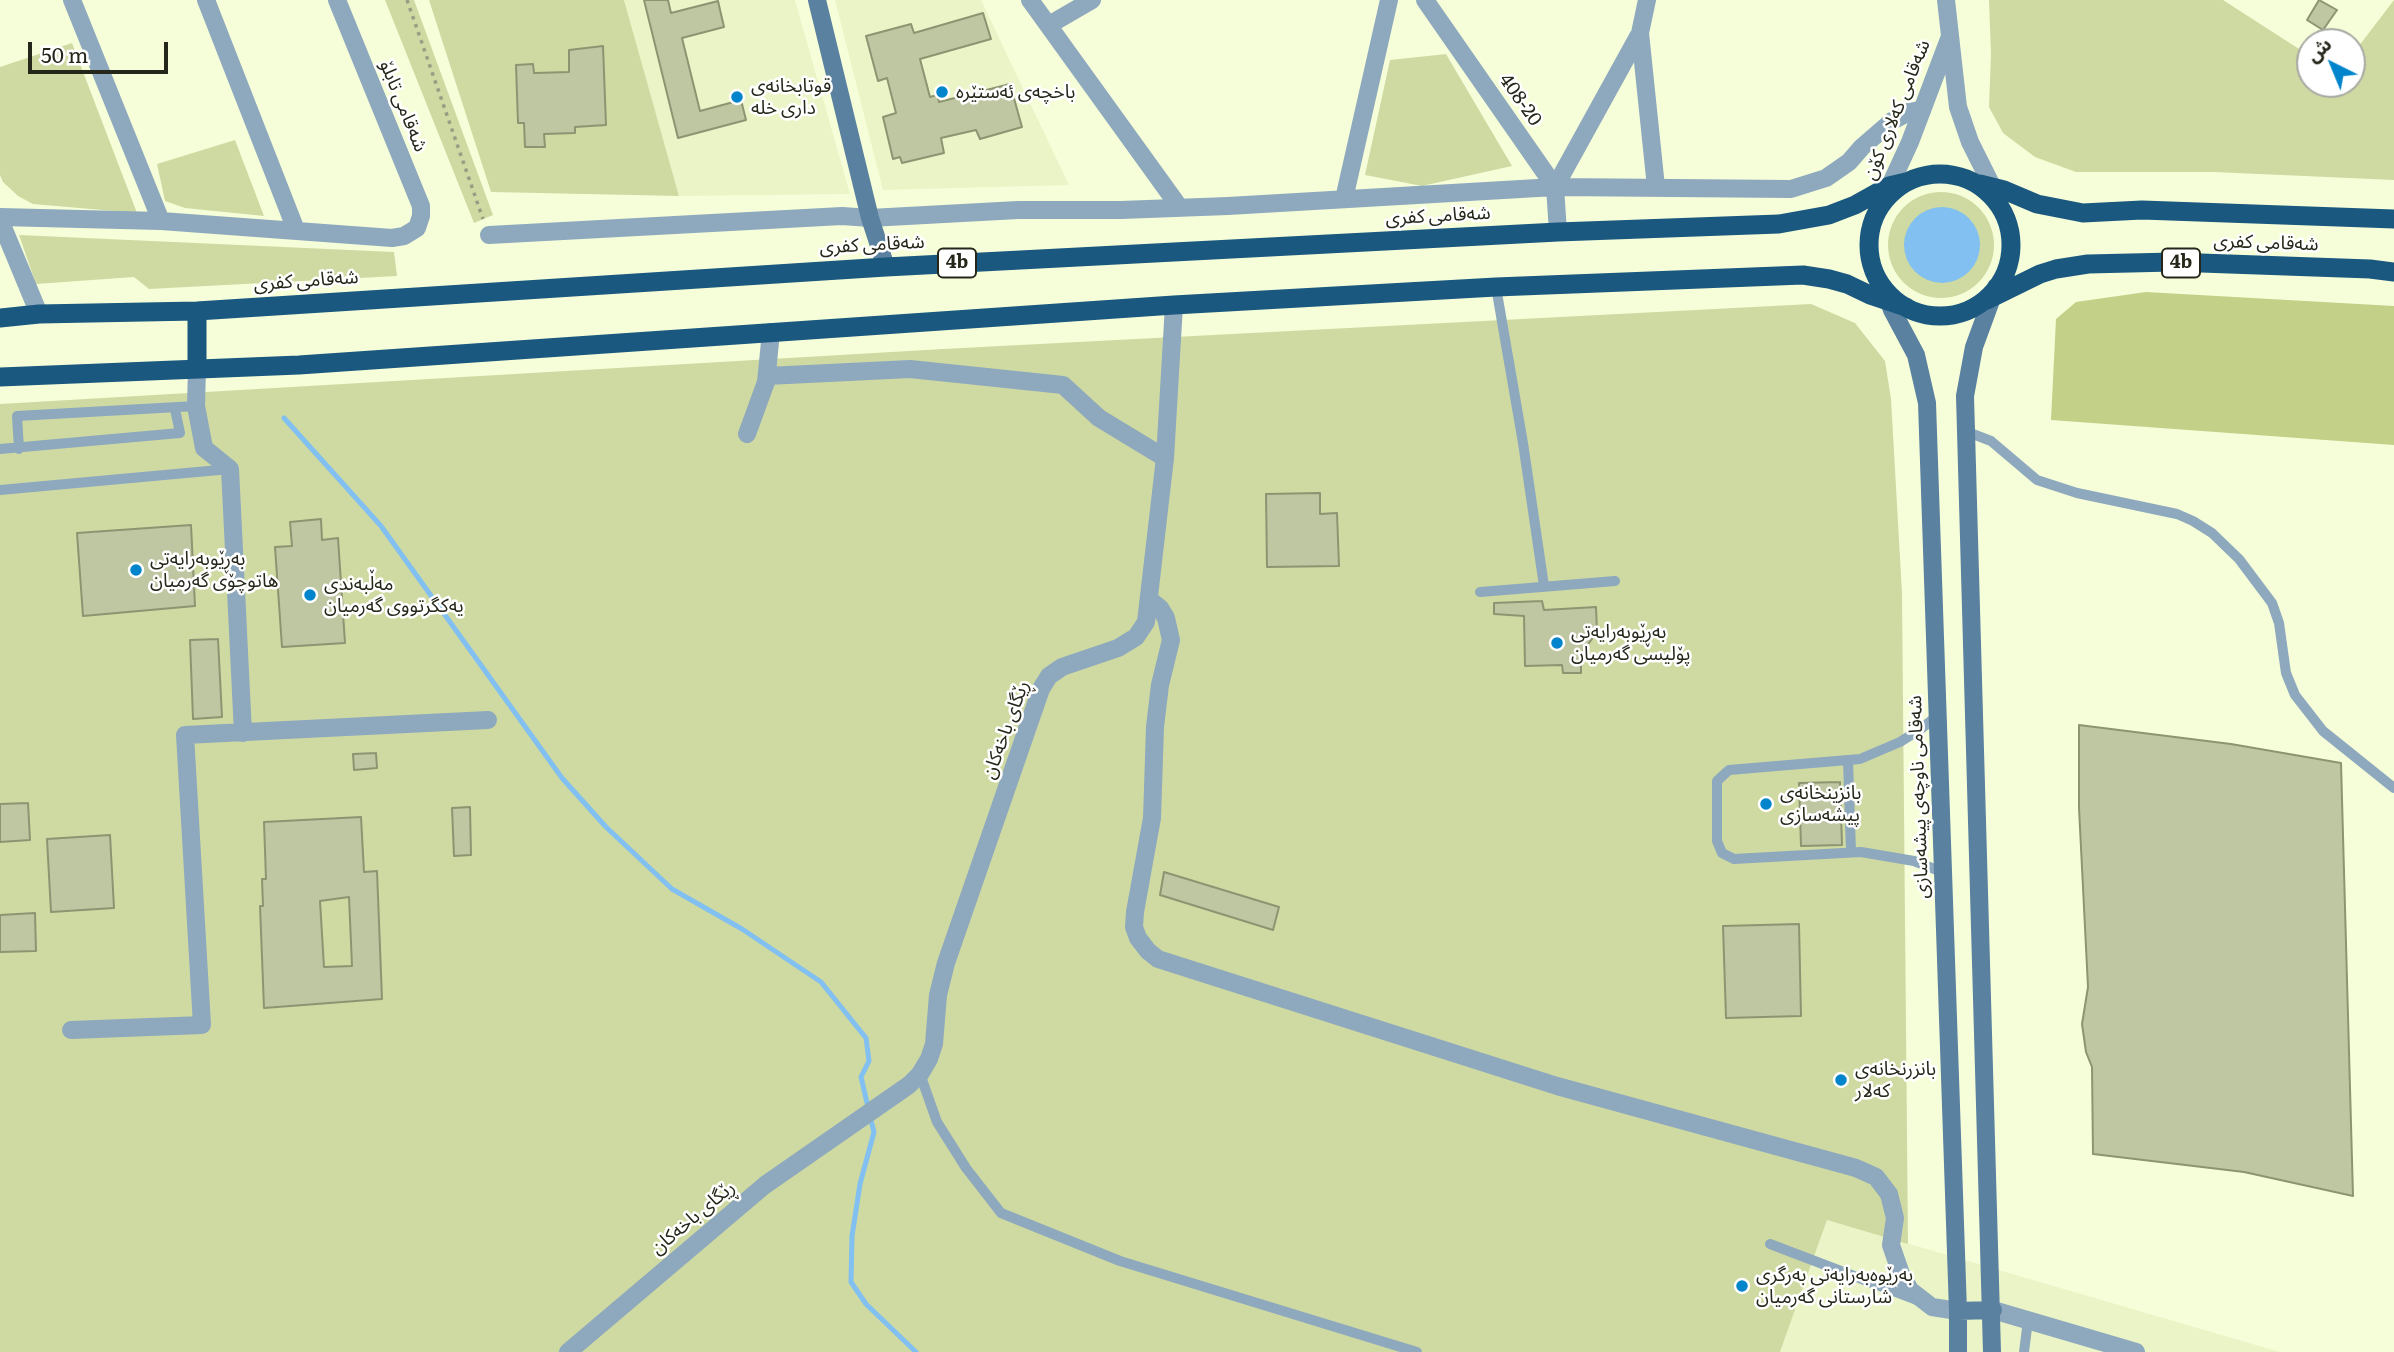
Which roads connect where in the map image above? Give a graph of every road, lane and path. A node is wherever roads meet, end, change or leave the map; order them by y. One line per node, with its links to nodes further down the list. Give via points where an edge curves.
1 (72, 0): 25 (street)
2 (206, 0): 26 (street)
3 (337, 0): 26 (street, شەقامی تابلۆ, via 421,206 421,216 417,228 392,238)
4 (407, 0): 28 (path)
5 (817, 0): 22 (main road)
6 (1030, 0): 12 (street)
7 (1092, 0): 12 (street)
8 (1389, 0): 20 (street)
9 (1425, 0): 16 (street, 408-20)
10 (1647, 0): 13 (street)
11 (1945, 0): 14 (street)
12 (1049, 25): 21 (street)
13 (1640, 33): 16 (street); 17 (street)
14 (1949, 39): 15 (street, شەقامی کەلاری کۆن); 19 (street, شەقامی کەلاری کۆن, via 1963,124)
15 (1922, 110): 17 (street, via 1892,121 1826,178 1791,189); 18 (street, شەقامی کەلاری کۆن)
16 (1555, 187): 17 (street); 20 (street); 27 (street)
17 (1656, 187)
18 (1892, 190): 19 (highway, via 1941,173 1959,176); 27 (highway, شەقامی کفری / 4b, via 1829,215 1779,224); 34 (highway, via 1871,228 1869,256)
19 (1989, 191): 24 (highway, شەقامی کفری, via 2083,213 2141,210); 33 (highway, via 2008,224 2011,246)
20 (1344, 199): 21 (street)
21 (1181, 208): 22 (street)
22 (870, 218): 28 (street); 30 (main road)
23 (0, 219): 25 (street); 29 (street)
24 (2394, 219)
25 (162, 220): 26 (street)
26 (296, 230)
27 (1558, 232): 30 (highway, شەقامی کفری / 4b)
28 (489, 235)
29 (8, 260): 37 (street)
30 (886, 267): 36 (highway, شەقامی کفری / 4b)
31 (2394, 272): 33 (highway, شەقامی کفری / 4b, via 2173,262 2088,264 2056,269)
32 (1496, 286): 34 (highway, via 1803,275 1838,281); 35 (highway); 53 (lane)
33 (1996, 291): 34 (highway, شەقامی کفری / 4b, via 1977,305 1949,315 1934,316); 45 (main road, via 1970,363)
34 (1893, 300): 56 (main road, شەقامی ناوچەی پیشەسازی, via 1916,355 1927,403)
35 (1174, 305): 39 (highway); 49 (street, ڕێگای باخەکان)
36 (197, 312): 37 (highway, شەقامی کفری / 4b); 40 (highway)
37 (39, 314): 38 (highway, شەقامی کفری / 4b)
38 (0, 318)
39 (771, 332): 40 (highway); 41 (street)
40 (198, 368): 42 (highway); 43 (street)
41 (767, 376): 46 (street); 49 (street, via 910,369 1063,385 1099,418)
42 (0, 377)
43 (196, 406): 44 (lane); 50 (street, via 204,448)
44 (176, 408): 48 (lane, via 180,433); 48 (lane, via 17,415)
45 (1965, 431): 60 (lane, via 1991,441 2037,480 2177,514 2212,533 2239,559 2272,603 2295,695 2323,731); 67 (main road)
46 (747, 434)
47 (0, 449): 48 (lane)
48 (19, 449)
49 (1165, 458): 55 (street, ڕێگای باخەکان)
50 (230, 470): 51 (lane); 58 (street)
51 (0, 490)
52 (1615, 581): 53 (lane)
53 (1544, 586): 54 (lane)
54 (1480, 592)
55 (1150, 600): 64 (street, ڕێگای باخەکان, via 1146,622 1136,637 1062,667 1041,689 946,963 934,1044); 66 (street, via 1166,618 1171,640 1160,685 1152,818 1135,912 1138,938 1148,951 1158,959 1557,1086 1856,1168 1875,1177 1889,1194 1895,1218 1891,1245 1901,1274 1910,1290)
56 (1937, 716): 59 (lane, via 1888,748); 62 (main road, شەقامی ناوچەی پیشەسازی)
57 (488, 720): 58 (street)
58 (243, 733): 63 (street, via 185,735 202,1025)
59 (1848, 760): 61 (lane); 61 (lane, via 1729,770 1717,781 1717,841 1722,853 1734,859)
60 (2394, 788)
61 (1851, 852): 62 (lane, via 1895,856)
62 (1942, 872): 68 (main road, شەقامی ناوچەی پیشەسازی)
63 (71, 1030)
64 (915, 1079): 70 (street, ڕێگای باخەکان, via 765,1185); 71 (lane, via 966,1168 1001,1213 1120,1261)
65 (1770, 1244): 66 (lane)
66 (1932, 1307): 68 (street)
67 (1993, 1310): 68 (main road); 69 (street); 73 (main road)
68 (1958, 1311): 72 (main road, شەقامی ناوچەی پیشەسازی)
69 (2028, 1320): 74 (lane); 75 (street)
70 (568, 1352)
71 (1417, 1352)
72 (1958, 1352)
73 (1992, 1352)
74 (2024, 1352)
75 (2136, 1352)

